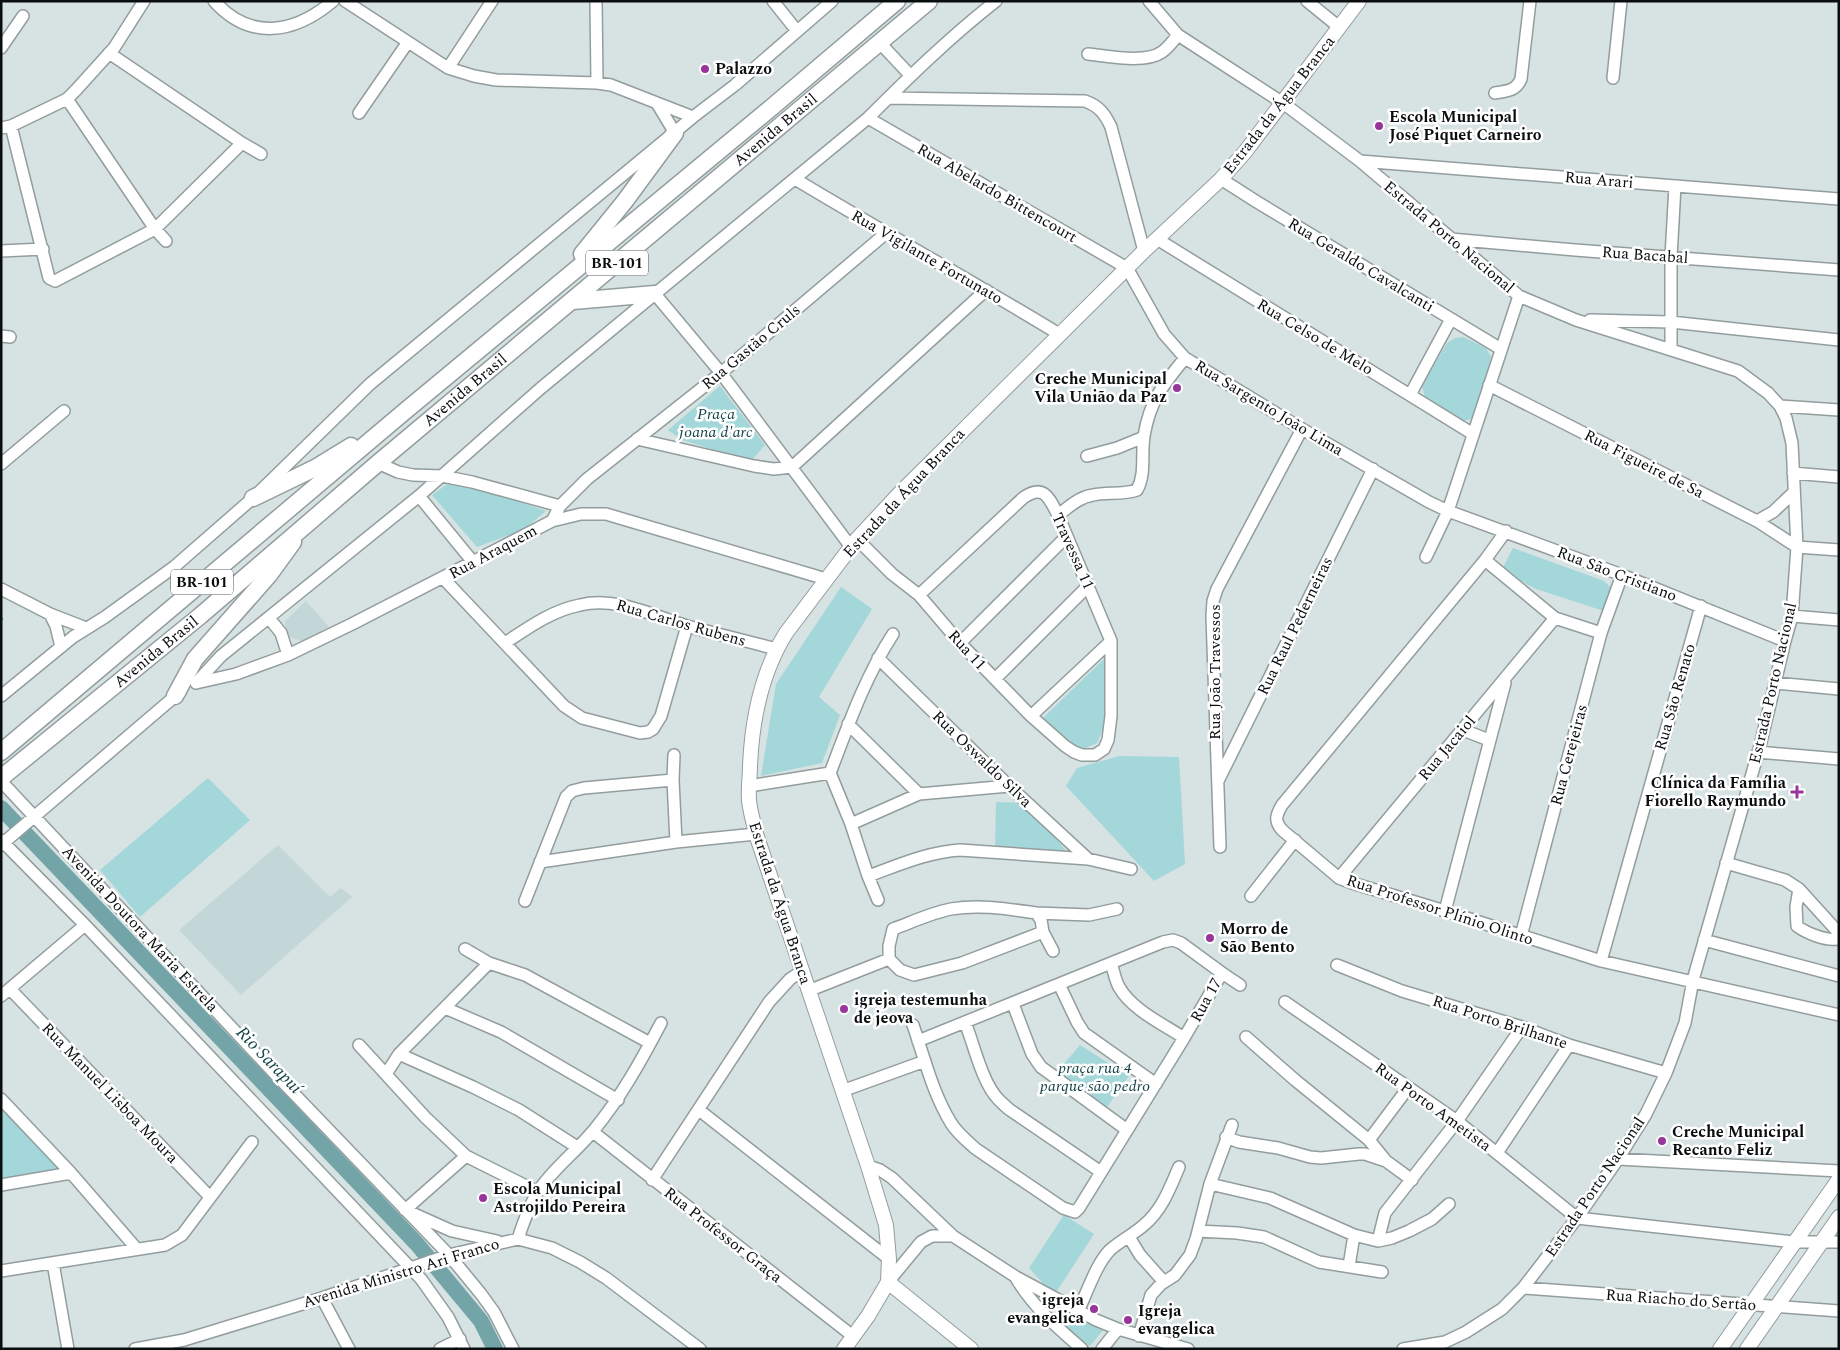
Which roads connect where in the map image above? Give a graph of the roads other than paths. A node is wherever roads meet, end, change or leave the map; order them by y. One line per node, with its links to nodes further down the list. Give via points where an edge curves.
1 (144, 1): 25 (street)
2 (214, 1): 3 (street, via 240,23 266,30 294,24 318,13)
3 (333, 1)
4 (345, 1): 22 (street)
5 (492, 1): 27 (street)
6 (596, 1): 30 (street)
7 (773, 1): 20 (street)
8 (832, 1): 20 (street)
9 (897, 1): 60 (highway, Avenida Brasil / BR-101)
10 (929, 1): 23 (highway, Avenida Brasil / BR-101)
11 (996, 1): 17 (street)
12 (1149, 1): 21 (street, Estrada Porto Nacional)
13 (1307, 1): 19 (street)
14 (1359, 1): 19 (main road, Estrada da Água Branca)
15 (1530, 1): 31 (street, via 1521,79 1512,91)
16 (1620, 1): 29 (street)
17 (983, 6): 28 (street)
18 (23, 16): 24 (street)
19 (1339, 27): 34 (main road, Estrada da Água Branca)
20 (797, 32): 37 (street)
21 (1178, 35): 26 (street, via 1161,53 1151,57); 34 (street, Estrada Porto Nacional)
22 (408, 42): 27 (street); 36 (street)
23 (880, 43): 28 (street); 63 (highway, Avenida Brasil / BR-101)
24 (1, 48)
25 (109, 53): 33 (street); 41 (street)
26 (1088, 54)
27 (448, 68): 30 (street, via 496,80)
28 (910, 75): 32 (street)
29 (1613, 78)
30 (597, 83): 35 (street, via 611,85)
31 (1495, 93)
32 (888, 98): 38 (street); 54 (street, via 1085,101 1094,104 1112,128)
33 (66, 99): 39 (street); 48 (street)
34 (1283, 103): 43 (street, Estrada Porto Nacional); 45 (main road, Estrada da Água Branca)
35 (658, 104): 37 (street); 40 (street)
36 (359, 113)
37 (693, 117): 40 (street)
38 (868, 118): 44 (street); 57 (street, Rua Abelardo Bittencourt)
39 (6, 127): 53 (street)
40 (675, 133): 60 (highway, via 625,201); 93 (street, via 370,384)
41 (242, 143): 42 (street); 48 (street)
42 (261, 154)
43 (1360, 161): 46 (street, Rua Arari); 51 (street, Estrada Porto Nacional)
44 (795, 179): 49 (street, Rua Vigilante Fortunato); 61 (street)
45 (1221, 179): 50 (main road, Estrada da Água Branca); 64 (street, Rua Geraldo Cavalcanti)
46 (1675, 186): 47 (street, Rua Arari); 56 (street)
47 (1839, 199)
48 (155, 229): 52 (street); 53 (street, via 55,281 49,278)
49 (886, 234): 59 (street, Rua Vigilante Fortunato); 72 (street, Rua Gastão Cruls)
50 (1157, 239): 54 (main road, Estrada da Água Branca); 74 (street, Rua Celso de Melo)
51 (1451, 239): 56 (street, Rua Bacabal); 62 (street, Estrada Porto Nacional)
52 (166, 241)
53 (43, 249): 55 (street)
54 (1144, 250): 57 (main road, Estrada da Água Branca)
55 (1, 251)
56 (1672, 257): 58 (street, Rua Bacabal); 66 (street)
57 (1127, 268): 67 (main road, Estrada da Água Branca); 71 (street, Rua Sargento João Lima, via 1164,334)
58 (1839, 270)
59 (986, 290): 67 (street, Rua Vigilante Fortunato); 86 (street)
60 (549, 291): 78 (highway, Avenida Brasil / BR-101)
61 (656, 294): 63 (highway); 72 (street, Rua 11); 89 (street, via 541,388)
62 (1519, 296): 65 (street, Estrada Porto Nacional); 69 (street)
63 (572, 300): 84 (highway, Avenida Brasil / BR-101)
64 (1451, 318): 69 (street, Rua Geraldo Cavalcanti); 74 (street)
65 (1576, 320): 66 (street); 70 (street, Estrada Porto Nacional)
66 (1671, 322): 68 (street); 70 (street)
67 (1059, 334): 102 (main road, Estrada da Água Branca)
68 (1839, 340)
69 (1501, 349): 73 (street)
70 (1671, 349): 75 (street, Estrada Porto Nacional, via 1738,371)
71 (1185, 358): 79 (street, Rua Sargento João Lima); 81 (street, via 1154,400)
72 (721, 372): 82 (street, Rua Gastão Cruls); 86 (street, Rua 11)
73 (1489, 384): 80 (street); 98 (street, Rua Figueire de Sa)
74 (1410, 395): 80 (street, Rua Celso de Melo)
75 (1780, 406): 76 (street); 88 (street, Estrada Porto Nacional, via 1792,443)
76 (1839, 410)
77 (64, 411): 85 (street)
78 (404, 412): 93 (highway, via 315,468); 143 (highway, Avenida Brasil / BR-101)
79 (1302, 429): 87 (street, Rua Sargento João Lima); 151 (street, Rua João Travessos, via 1217,589 1214,601)
80 (1473, 434): 95 (street)
81 (1144, 437): 83 (street); 96 (street, via 1142,477 1137,490 1084,497)
82 (637, 438): 86 (street, via 754,466); 94 (street, Rua Gastão Cruls)
83 (1087, 456)
84 (378, 462): 89 (street, via 398,472); 99 (highway, Avenida Brasil / BR-101)
85 (1, 464)
86 (792, 468): 102 (street, Rua 11)
87 (1373, 469): 95 (street, Rua Sargento João Lima); 151 (street, Rua Raul Pederneiras)
88 (1793, 473): 90 (street); 91 (street, Estrada Porto Nacional)
89 (442, 476): 92 (street); 94 (street)
90 (1839, 477)
91 (1793, 492): 98 (street, via 1773,512); 103 (street, Estrada Porto Nacional)
92 (419, 496): 107 (street); 117 (street)
93 (253, 498): 121 (street, via 174,567)
94 (560, 506): 97 (street, Rua Gastão Cruls)
95 (1448, 511): 100 (street, Rua São Cristiano); 105 (street)
96 (1058, 515): 101 (street, Travessa 11); 113 (street, Travessa 11, via 1043,493 1031,492)
97 (552, 521): 107 (street, Rua Araquem); 110 (street, Rua Araquem, via 581,514 606,514)
98 (1757, 521): 103 (street, Rua Figueire de Sa)
99 (305, 524): 138 (highway, via 269,575 195,659); 149 (highway, Avenida Brasil / BR-101, via 200,616)
100 (1506, 531): 106 (street, Rua Professor Plínio Olinto); 108 (street, Rua São Cristiano)
101 (1067, 536): 111 (street, Travessa 11); 127 (street)
102 (854, 543): 110 (main road, Estrada da Água Branca); 113 (street, Rua 11)
103 (1797, 547): 104 (street); 116 (street, Estrada Porto Nacional)
104 (1839, 550)
105 (1426, 557)
106 (1485, 560): 118 (street); 160 (street, Rua Professor Plínio Olinto, via 1282,805 1277,824)
107 (473, 562): 109 (street, Rua Araquem)
108 (1622, 575): 114 (street, Rua São Cristiano); 122 (street, Rua Cerejeiras)
109 (443, 578): 126 (street); 130 (street, Rua Araquem)
110 (826, 579): 129 (main road, Estrada da Água Branca)
111 (1088, 586): 124 (street, Travessa 11); 133 (street)
112 (1, 589): 115 (street)
113 (919, 595): 127 (street, Rua 11)
114 (1701, 606): 125 (street, Rua São Cristiano); 184 (street, Rua São Renato)
115 (50, 614): 121 (street); 128 (street)
116 (1792, 616): 119 (street); 125 (street, Estrada Porto Nacional)
117 (269, 618): 130 (street, via 281,633); 134 (street, via 221,656)
118 (1555, 618): 122 (street); 132 (street, Rua Jacaiol)
119 (1839, 620)
120 (687, 626): 126 (street, Rua Carlos Rubens, via 615,603 599,602 581,604 538,620); 126 (street, via 661,716 652,729 640,733 574,713); 129 (street, Rua Carlos Rubens)
121 (86, 628): 128 (street)
122 (1601, 633): 179 (street, Rua Cerejeiras)
123 (893, 634): 131 (street)
124 (1112, 641): 139 (street); 146 (street, Travessa 11, via 1108,740 1104,749 1095,755)
125 (1785, 641): 135 (street, Estrada Porto Nacional)
126 (505, 643)
127 (960, 643): 133 (street, Rua 11)
128 (61, 647): 137 (street)
129 (776, 650): 152 (main road, Estrada da Água Branca, via 755,712)
130 (288, 655): 134 (street, Rua Araquem, via 236,674)
131 (878, 658): 140 (street); 153 (street, Rua Oswaldo Silva)
132 (1506, 677): 141 (street, Rua Jacaiol); 142 (street)
133 (995, 679): 139 (street, Rua 11)
134 (196, 683): 138 (street, Rua Araquem)
135 (1775, 683): 136 (street); 144 (street, Estrada Porto Nacional)
136 (1839, 688)
137 (1, 696)
138 (174, 696): 155 (street)
139 (1031, 716): 146 (street, Rua 11, via 1064,746)
140 (848, 724): 148 (street); 154 (street)
141 (1463, 730): 142 (street); 169 (street, Rua Jacaiol)
142 (1490, 740): 175 (street)
143 (1, 752)
144 (1758, 752): 147 (street); 166 (street, Estrada Porto Nacional)
145 (674, 754): 150 (street)
146 (1082, 755)
147 (1839, 760)
148 (830, 773): 152 (street); 157 (street)
149 (3, 778): 156 (street, Avenida Doutora Maria Estrela)
150 (673, 780): 161 (street); 165 (street, via 572,791 561,807)
151 (1217, 782): 163 (street, Rua João Travessos)
152 (749, 786): 159 (main road, Estrada da Água Branca)
153 (1009, 786): 154 (street); 164 (street, Rua Oswaldo Silva)
154 (919, 794): 157 (street)
155 (53, 802): 156 (street); 158 (street)
156 (36, 816): 158 (street, Avenida Doutora Maria Estrela); 162 (street)
157 (851, 824): 168 (street)
158 (49, 830): 245 (street, Avenida Doutora Maria Estrela)
159 (756, 834): 161 (street); 188 (main road, Estrada da Água Branca)
160 (1295, 840): 169 (street, Rua Professor Plínio Olinto); 171 (street)
161 (676, 842): 165 (street)
162 (4, 843): 177 (street)
163 (1220, 847)
164 (1088, 859): 167 (street); 168 (street, via 943,851)
165 (540, 862): 173 (street)
166 (1726, 863): 170 (street, via 1785,880); 180 (street, Estrada Porto Nacional)
167 (1132, 869)
168 (868, 876): 172 (street)
169 (1339, 878): 175 (street, Rua Professor Plínio Olinto)
170 (1799, 889): 170 (street, via 1838,932 1837,939 1797,926)
171 (1251, 896)
172 (878, 900)
173 (525, 902)
174 (1116, 908): 176 (street, via 1089,915)
175 (1444, 911): 179 (street, Rua Professor Plínio Olinto)
176 (1036, 912): 178 (street); 183 (street, via 1001,908 936,912 893,929)
177 (85, 925): 195 (street); 263 (street)
178 (1043, 932): 182 (street); 183 (street, via 962,963 914,975 900,970)
179 (1521, 936): 184 (street, Rua Professor Plínio Olinto)
180 (1704, 940): 190 (street); 191 (street, Estrada Porto Nacional)
181 (466, 949): 185 (street)
182 (1052, 952)
183 (889, 959): 194 (street)
184 (1601, 961): 191 (street, Rua Professor Plínio Olinto)
185 (488, 963): 198 (street); 207 (street, via 525,975)
186 (1111, 964): 189 (street, Rua 17, via 1173,940); 192 (street, Rua 17); 205 (street, via 1124,995)
187 (1337, 965): 203 (street, Rua Porto Brilhante, via 1402,991)
188 (802, 971): 194 (main road, Estrada da Água Branca); 219 (street, via 769,1002)
189 (1222, 973): 193 (street); 205 (street, Rua 17)
190 (1839, 976)
191 (1693, 980): 199 (street, Rua Professor Plínio Olinto); 212 (street, Estrada Porto Nacional, via 1685,1023)
192 (1059, 984): 197 (street, Rua 17); 214 (street, via 1084,1033)
193 (1240, 985)
194 (808, 991): 216 (main road, Estrada da Água Branca)
195 (6, 993): 243 (street, Rua Manuel Lisboa Moura)
196 (1285, 1002): 215 (street, Rua Porto Ametista)
197 (1013, 1004): 200 (street, Rua 17); 222 (street, via 1032,1054 1042,1067)
198 (446, 1008): 210 (street); 218 (street, via 501,1032)
199 (1839, 1015)
200 (965, 1022): 206 (street, Rua 17); 235 (street, via 990,1089 998,1100)
201 (661, 1023): 207 (street)
202 (913, 1025): 206 (street)
203 (1522, 1028): 208 (street, Rua Porto Brilhante); 220 (street)
204 (1246, 1037): 225 (street)
205 (1184, 1038): 214 (street, Rua 17)
206 (918, 1040): 211 (street)
207 (650, 1043): 218 (street)
208 (1569, 1044): 212 (street, Rua Porto Brilhante); 228 (street)
209 (359, 1045): 213 (street)
210 (399, 1054): 213 (street); 227 (street, via 519,1110)
211 (925, 1061): 216 (street); 235 (street, Rua 17, via 942,1106 963,1138 1063,1208 1074,1212 1079,1208)
212 (1666, 1072): 230 (street, Estrada Porto Nacional, via 1646,1114)
213 (386, 1074): 229 (street)
214 (1156, 1084): 222 (street, Rua 17)
215 (1408, 1088): 220 (street, Rua Porto Ametista); 225 (street)
216 (842, 1091): 232 (main road, Estrada da Água Branca)
217 (1, 1099): 236 (street)
218 (618, 1100): 223 (street)
219 (699, 1110): 238 (street); 260 (street)
220 (1457, 1121): 228 (street, Rua Porto Ametista); 239 (street)
221 (1232, 1125): 224 (street)
222 (1128, 1130): 235 (street, Rua 17)
223 (593, 1132): 227 (street); 238 (street, Rua Professor Graça)
224 (1226, 1137): 231 (street, via 1310,1157 1359,1154); 240 (street)
225 (1369, 1140): 231 (street)
226 (252, 1142): 243 (street)
227 (577, 1147): 242 (street)
228 (1497, 1153): 247 (street, Rua Porto Ametista)
229 (466, 1156): 242 (street); 245 (street)
230 (1618, 1159): 234 (street); 247 (street, Estrada Porto Nacional)
231 (1386, 1161): 239 (street)
232 (868, 1166): 250 (street, via 892,1178); 260 (main road, Estrada da Água Branca, via 886,1225)
233 (1179, 1167): 251 (street, via 1155,1214)
234 (1839, 1171)
235 (1101, 1172)
236 (71, 1174): 241 (street); 258 (street)
237 (1839, 1179): 256 (main road)
238 (652, 1180): 277 (street, Rua Professor Graça)
239 (1412, 1180): 253 (street, via 1385,1213)
240 (1210, 1184): 248 (street); 249 (street, via 1270,1198)
241 (1, 1185)
242 (538, 1192): 252 (street)
243 (210, 1197): 258 (street, via 174,1241)
244 (1449, 1204): 253 (street, via 1415,1228)
245 (405, 1210): 255 (street, via 452,1231); 259 (street, Avenida Doutora Maria Estrela)
246 (1839, 1217): 254 (main road)
247 (1577, 1218): 256 (street); 269 (street, Estrada Porto Nacional)
248 (1198, 1231): 262 (street, via 1264,1238 1319,1262); 268 (street, via 1184,1265)
249 (1354, 1235): 253 (street); 262 (street)
250 (953, 1236): 266 (street); 267 (street, via 932,1236 921,1242)
251 (1129, 1236): 268 (street, via 1140,1255); 273 (street, via 1110,1250 1101,1262)
252 (518, 1239): 255 (street, Avenida Ministro Ari Franco); 281 (street, Avenida Ministro Ari Franco, via 552,1248 606,1278)
253 (1378, 1240)
254 (1822, 1241): 256 (street); 257 (street); 272 (main road)
255 (501, 1242): 259 (street, Avenida Ministro Ari Franco)
256 (1794, 1242): 271 (main road)
257 (1839, 1242)
258 (136, 1248): 261 (street)
259 (445, 1256): 263 (street, Avenida Ministro Ari Franco); 286 (street, Avenida Doutora Maria Estrela, via 486,1300)
260 (890, 1259): 267 (main road, Estrada da Água Branca)
261 (53, 1263): 264 (street); 282 (street)
262 (1349, 1266): 265 (street)
263 (414, 1267): 270 (street, Avenida Ministro Ari Franco); 278 (street)
264 (1, 1271)
265 (1382, 1272)
266 (1016, 1278): 273 (street); 289 (street, via 1040,1311)
267 (888, 1282): 277 (main road, Estrada da Água Branca); 288 (main road)
268 (1164, 1282): 276 (street, via 1151,1295)
269 (1523, 1288): 271 (street, Rua Riacho do Sertão); 279 (street, Estrada Porto Nacional, via 1502,1309)
270 (322, 1298): 280 (street, Avenida Ministro Ari Franco); 284 (street)
271 (1750, 1305): 272 (street, Rua Riacho do Sertão); 293 (main road)
272 (1778, 1305): 274 (street, Rua Riacho do Sertão); 294 (main road)
273 (1078, 1311): 275 (street)
274 (1839, 1311)
275 (1118, 1329): 276 (street); 290 (street)
276 (1139, 1336): 291 (street)
277 (854, 1337): 287 (main road, Estrada da Água Branca)
278 (462, 1344): 285 (street)
279 (1450, 1345): 292 (street, Estrada Porto Nacional)
280 (157, 1347): 283 (street, Avenida Ministro Ari Franco)
281 (693, 1347)
282 (68, 1349)
283 (135, 1349)
284 (349, 1349)
285 (440, 1349)
286 (513, 1349)
287 (844, 1349)
288 (971, 1349)
289 (1082, 1349)
290 (1102, 1349)
291 (1188, 1349)
292 (1403, 1349)
293 (1720, 1349)
294 (1748, 1349)

